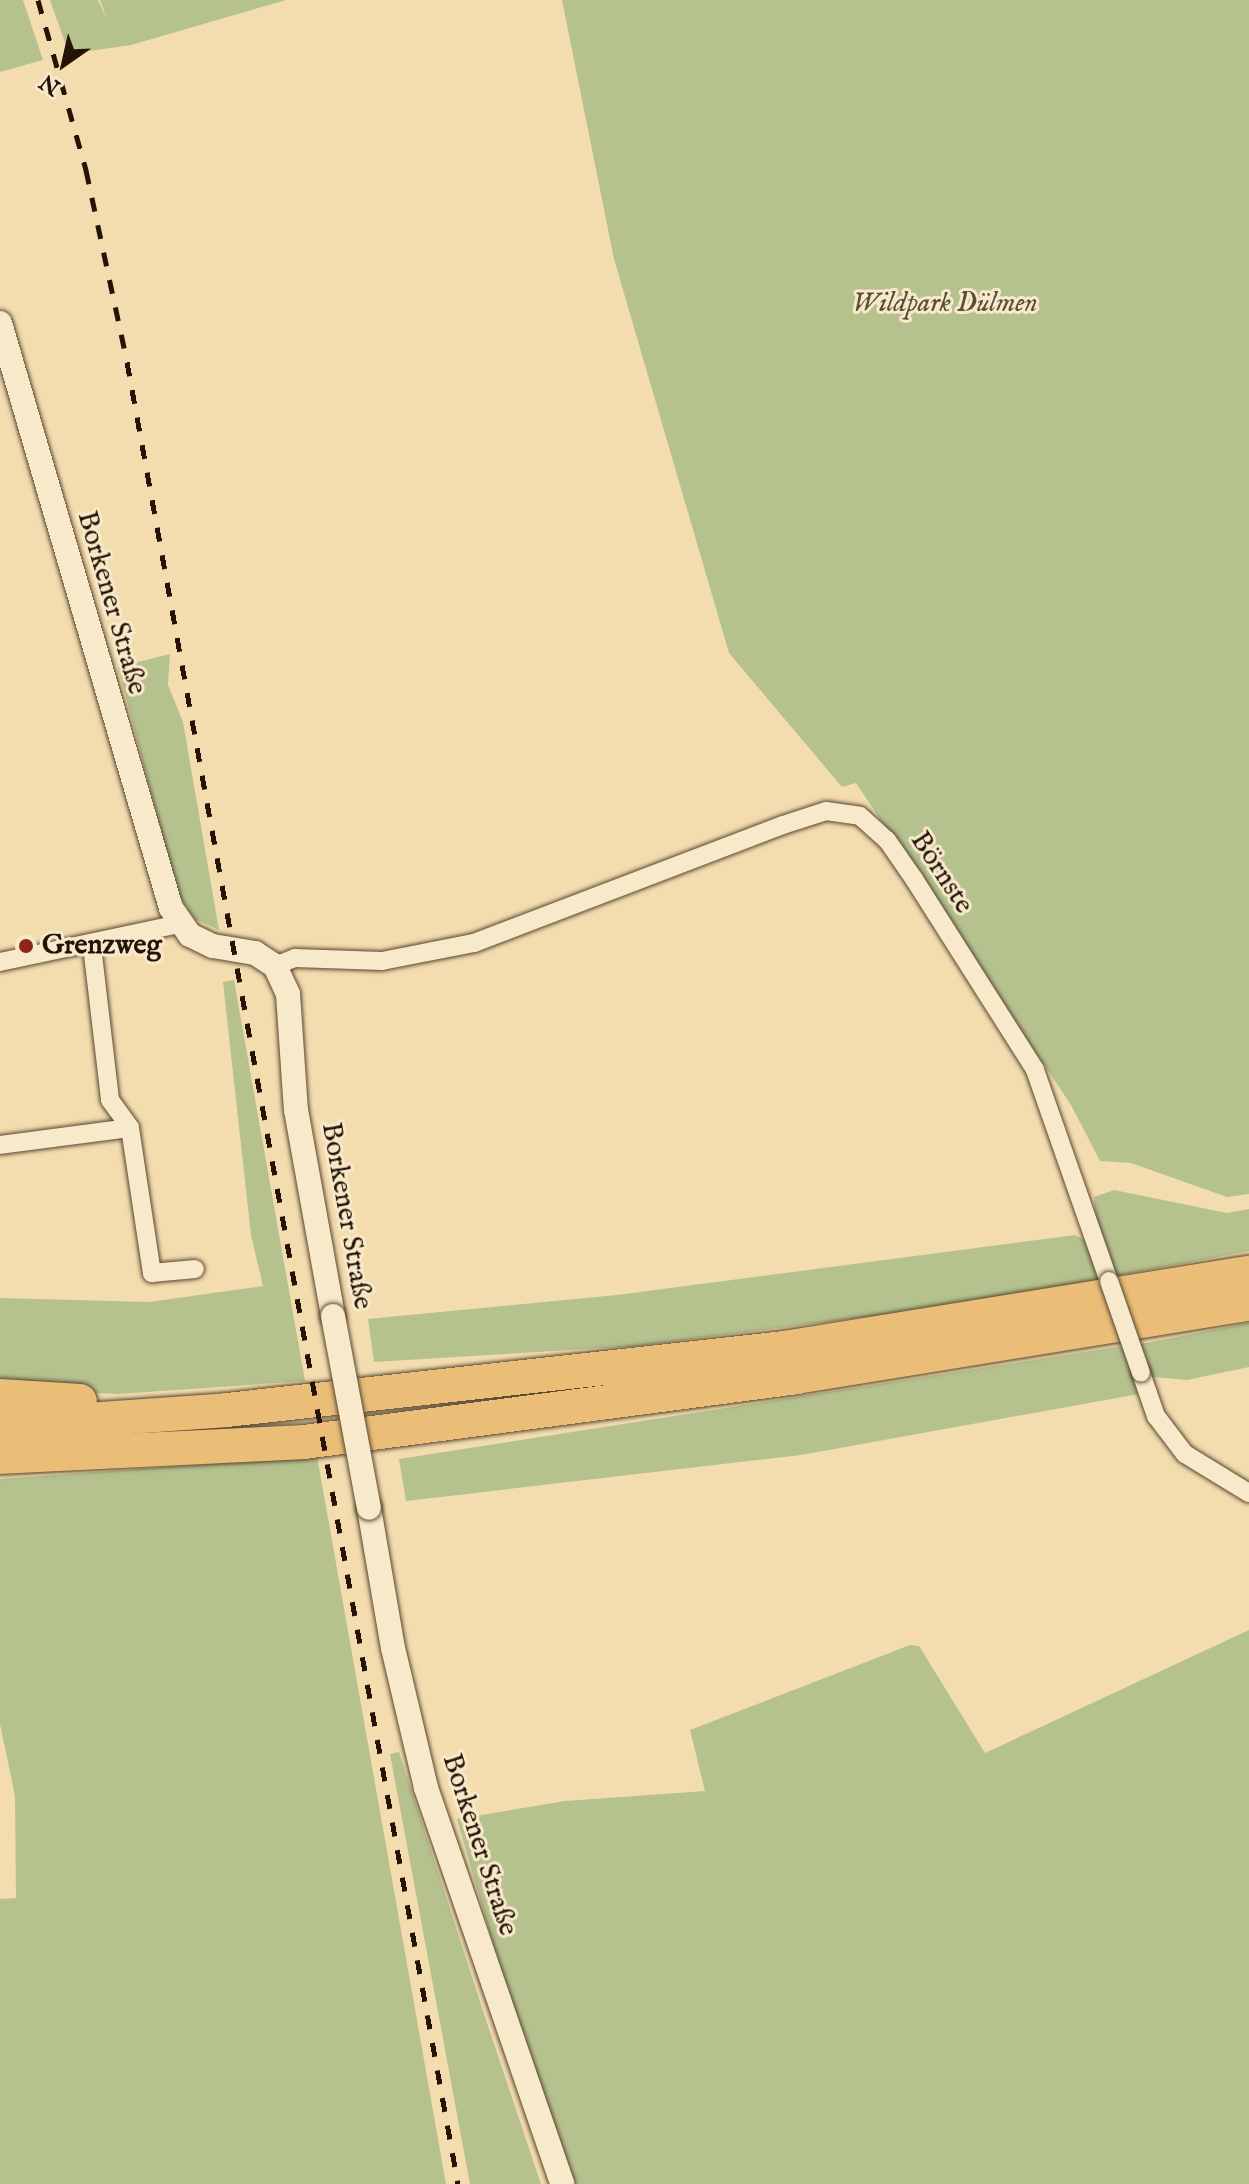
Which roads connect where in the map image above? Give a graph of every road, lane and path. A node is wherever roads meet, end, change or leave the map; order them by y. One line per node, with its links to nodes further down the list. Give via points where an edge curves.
1 (0, 323): 2 (street, Borkener Straße, via 163,886)
2 (179, 924): 3 (street); 5 (street, via 213,946 255,953)
3 (92, 946): 4 (street); 6 (street, via 110,1100)
4 (0, 962)
5 (275, 966): 15 (street, Börnste, bridge, via 295,958 382,961 474,943 783,825 826,811 860,816 905,866 1035,1070 1156,1416 1185,1454); 16 (street, Borkener Straße, bridge, via 288,994 298,1122 398,1676 426,1788)
6 (130, 1128): 7 (street); 8 (street, via 152,1273)
7 (0, 1145)
8 (195, 1269)
9 (1249, 1273): 12 (highway, via 813,1344)
10 (1249, 1304): 14 (highway, via 920,1359 304,1442)
11 (0, 1396): 12 (highway, via 120,1401 143,1397)
12 (227, 1410): 13 (highway)
13 (0, 1426)
14 (8, 1457)
15 (1249, 1493)
16 (562, 2184)

